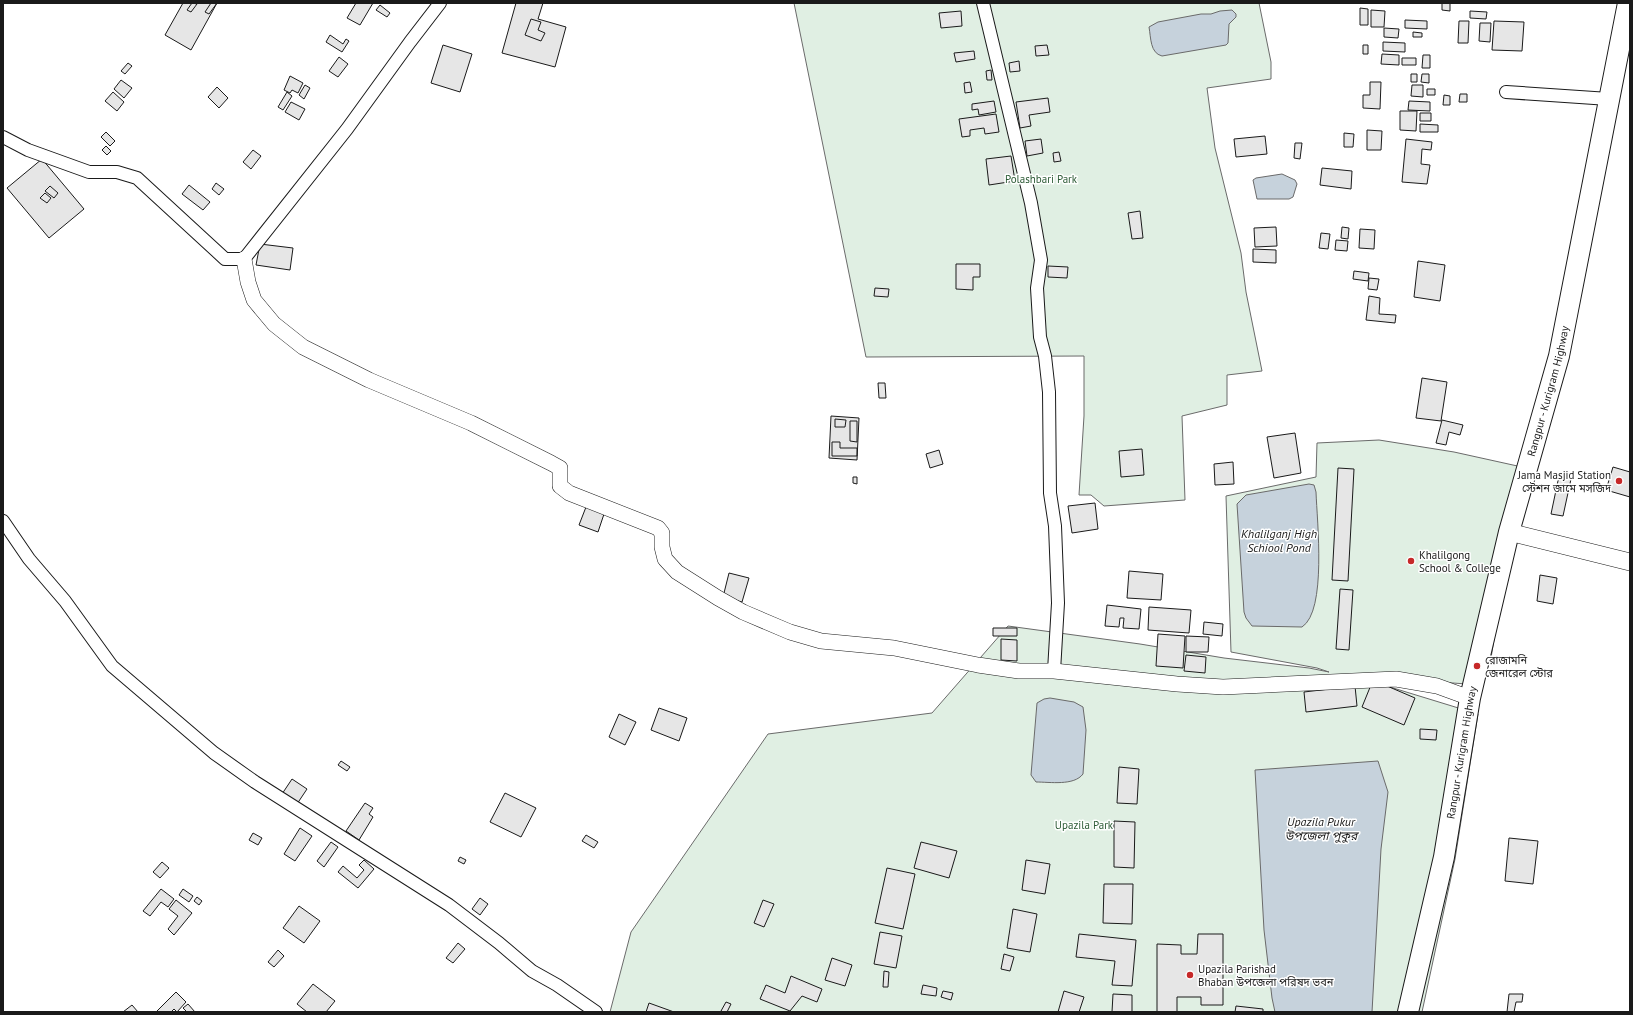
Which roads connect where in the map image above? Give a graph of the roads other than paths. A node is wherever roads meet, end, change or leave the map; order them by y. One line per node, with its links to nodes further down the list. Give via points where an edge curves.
1 (440, 3): 7 (street, via 347,129)
2 (983, 3): 11 (street, via 1032,203 1041,260 1037,288 1040,337 1049,392 1050,486 1058,603)
3 (1628, 3): 5 (highway, Rangpur - Kurigram Highway)
4 (1506, 92): 5 (street)
5 (1609, 99): 9 (highway, Rangpur - Kurigram Highway, via 1559,356)
6 (3, 136): 7 (street, via 28,150 88,172 117,172 137,178 225,259)
7 (244, 259): 11 (street, via 254,300 274,324 303,347 370,380 471,423 560,468 560,486 569,493 658,528 662,533 665,559 677,572 743,612 790,632 821,641 894,648 978,665)
8 (3, 521): 13 (street, via 29,559 65,601 112,666 214,753 255,782 449,905 532,971)
9 (1509, 532): 10 (main road); 12 (highway, Rangpur - Kurigram Highway)
10 (1630, 562)
11 (1054, 671): 12 (street, via 1223,687 1396,679 1437,686)
12 (1470, 698): 14 (highway, Rangpur - Kurigram Highway, via 1444,857)
13 (596, 1012)
14 (1408, 1012)

